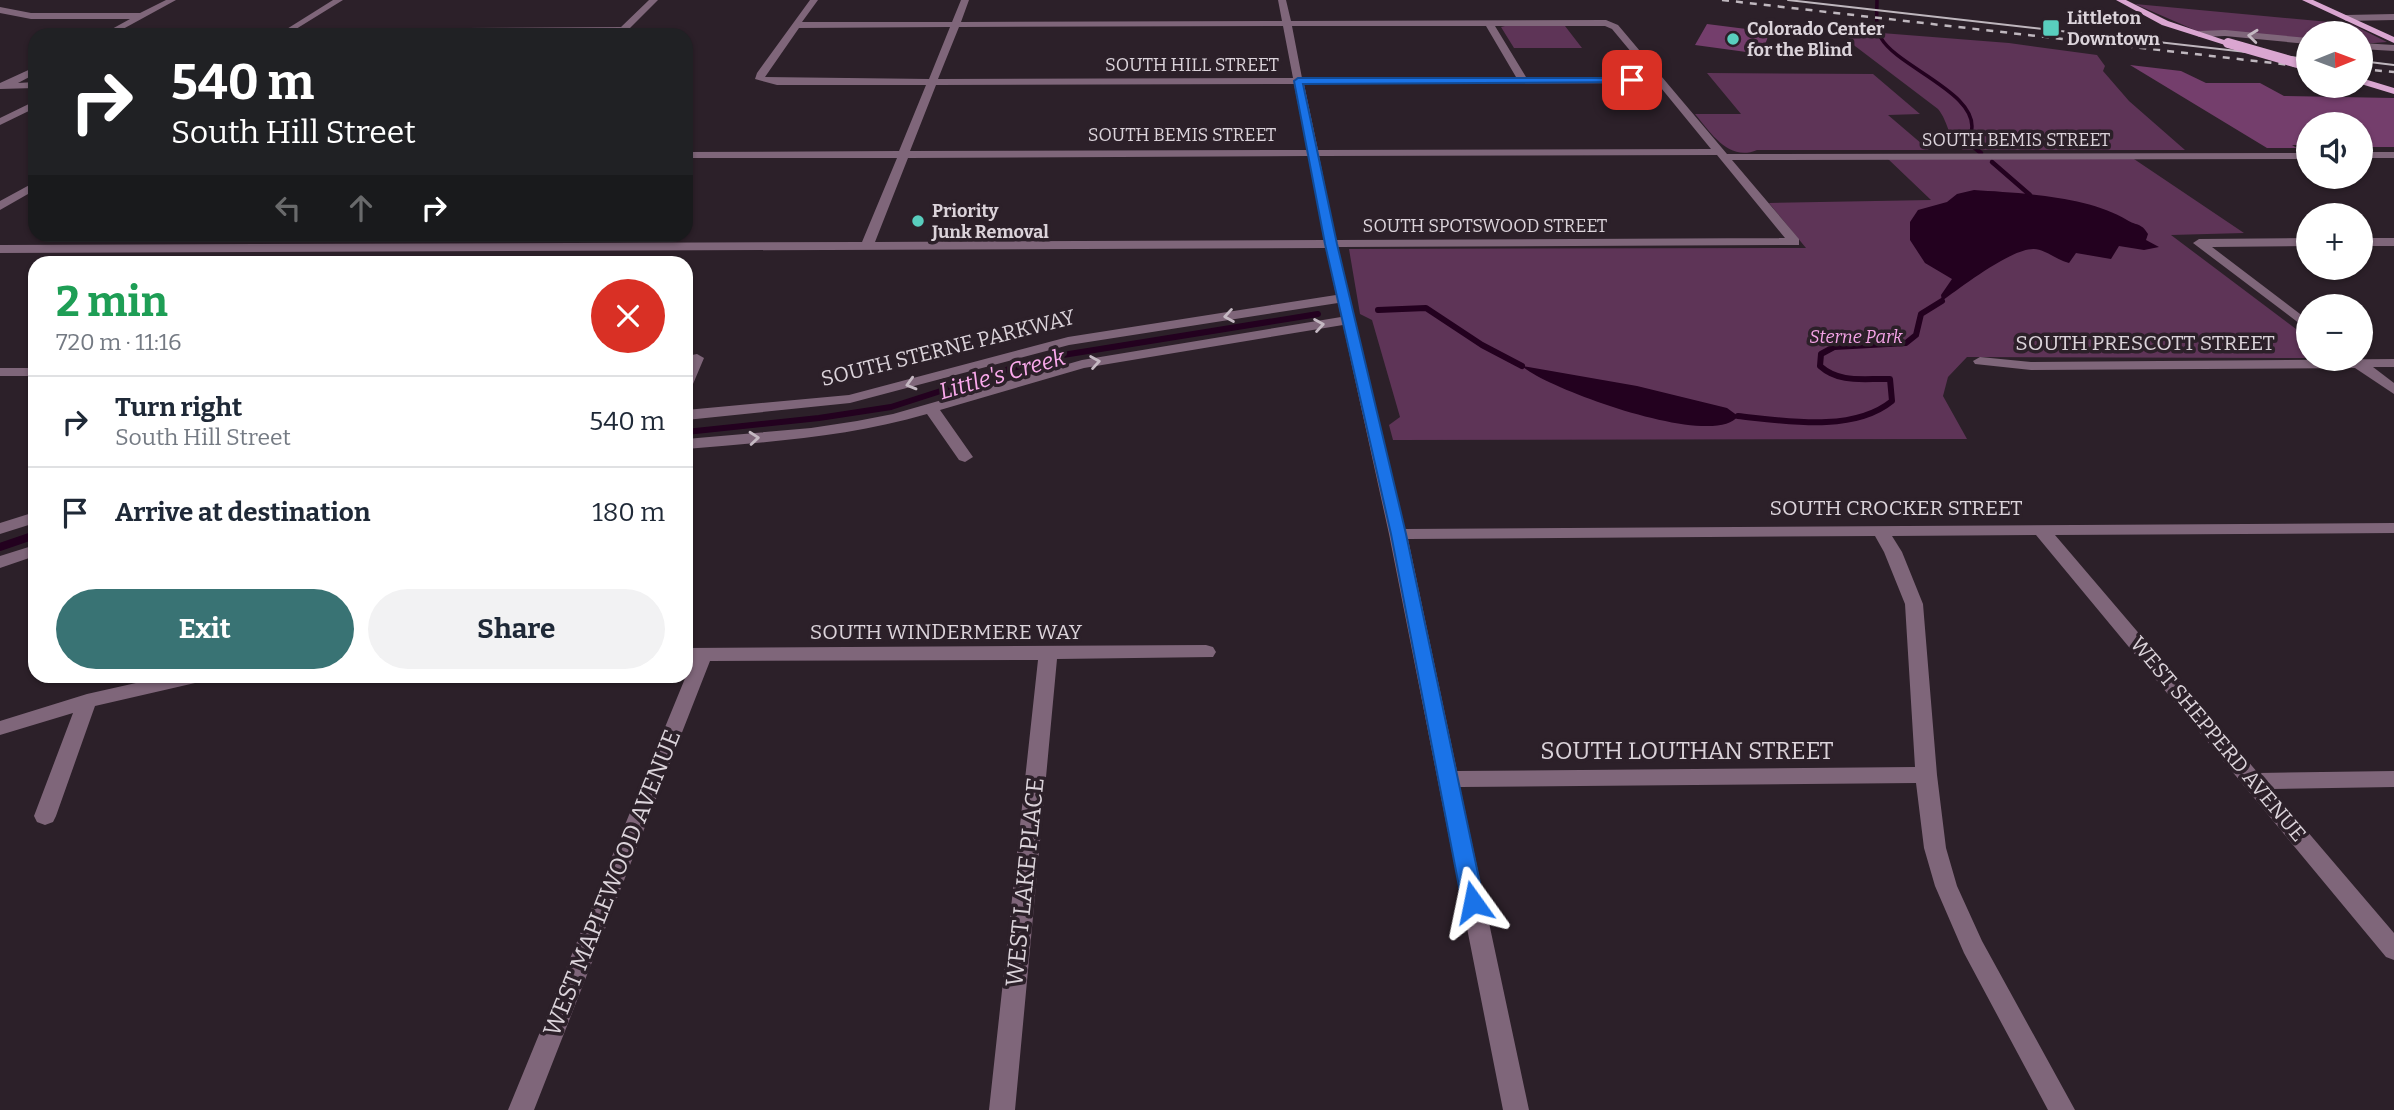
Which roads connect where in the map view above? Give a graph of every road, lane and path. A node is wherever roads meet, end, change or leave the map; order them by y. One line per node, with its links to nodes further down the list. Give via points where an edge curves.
1 (172, 0): 10 (street)
2 (339, 0): 18 (street)
3 (654, 0): 19 (street)
4 (814, 0): 16 (street)
5 (965, 0): 15 (street)
6 (1282, 0): 14 (street)
7 (2120, 0): 20 (main road, via 2157,20)
8 (2306, 0): 12 (main road)
9 (0, 10): 10 (street, via 31,16)
10 (141, 16): 17 (street)
11 (2394, 17): 12 (street)
12 (2346, 18): 22 (main road)
13 (1488, 22): 14 (street); 27 (street, via 1606,23 1615,27); 29 (street)
14 (1287, 23): 15 (street); 28 (street)
15 (955, 24): 16 (street); 30 (street)
16 (796, 25): 30 (street, SOUTH HILL STREET, via 760,79)
17 (118, 28)
18 (292, 28)
19 (625, 28)
20 (2199, 34): 21 (street, one-way to 20); 25 (main road, bridge)
21 (2296, 40)
22 (2394, 40)
23 (2373, 47): 24 (street)
24 (2394, 48)
25 (2296, 63)
26 (28, 74): 33 (street)
27 (1659, 80): 29 (street, SOUTH HILL STREET); 39 (street)
28 (1298, 81): 29 (street, SOUTH HILL STREET); 30 (street, SOUTH HILL STREET); 38 (street)
29 (1523, 81)
30 (932, 82): 37 (street)
31 (28, 85): 33 (street)
32 (2373, 85): 34 (main road)
33 (3, 86)
34 (2394, 89)
35 (28, 108): 36 (street)
36 (0, 122)
37 (904, 153): 38 (street, SOUTH BEMIS STREET); 40 (street, SOUTH BEMIS STREET); 53 (street)
38 (1315, 153): 39 (street, SOUTH BEMIS STREET); 52 (street)
39 (1722, 154): 43 (street, SOUTH BEMIS STREET); 52 (street, SOUTH SPOTSWOOD STREET, via 1795,242)
40 (693, 155)
41 (2373, 155): 42 (street)
42 (2394, 155)
43 (2296, 156)
44 (28, 189): 45 (street)
45 (0, 206)
46 (99, 242): 58 (street)
47 (249, 242): 56 (street)
48 (406, 242): 54 (street)
49 (2296, 242): 61 (street, via 2199,243)
50 (2373, 242): 51 (street)
51 (2394, 242)
52 (1331, 244): 53 (street, SOUTH SPOTSWOOD STREET); 60 (street)
53 (867, 246): 55 (street, SOUTH SPOTSWOOD STREET)
54 (401, 247): 55 (street, SOUTH SPOTSWOOD STREET); 56 (street, SOUTH SPOTSWOOD STREET)
55 (629, 247): 59 (street)
56 (242, 248): 58 (street, SOUTH SPOTSWOOD STREET)
57 (0, 249): 58 (street, SOUTH SPOTSWOOD STREET)
58 (89, 249)
59 (622, 256)
60 (1344, 298): 62 (street); 74 (street, SOUTH STERNE PARKWAY, one-way to 74, via 1068,341 850,399)
61 (2296, 317)
62 (1349, 320): 73 (street, one-way to 62, via 1082,364); 82 (street)
63 (697, 358): 68 (street)
64 (1980, 362): 65 (street, SOUTH PRESCOTT STREET, via 2031,366)
65 (2296, 362)
66 (2373, 362): 67 (street, SOUTH PRESCOTT STREET)
67 (2394, 363)
68 (693, 367)
69 (2368, 371): 72 (street)
70 (0, 372): 71 (street)
71 (28, 372)
72 (2394, 390)
73 (931, 408): 75 (street, one-way to 73, via 810,433); 76 (street)
74 (693, 414)
75 (693, 443)
76 (965, 457)
77 (28, 519): 79 (street)
78 (2394, 528): 80 (street, SOUTH CROCKER STREET)
79 (0, 529)
80 (2041, 530): 81 (street, SOUTH CROCKER STREET); 95 (street, WEST SHEPPERD AVENUE)
81 (1880, 531): 82 (street, SOUTH CROCKER STREET); 92 (street, via 1914,604)
82 (1398, 534): 93 (street)
83 (28, 552): 84 (street)
84 (0, 562)
85 (1206, 652): 86 (street, SOUTH WINDERMERE WAY)
86 (1048, 654): 87 (street, SOUTH WINDERMERE WAY); 99 (street, WEST LAKE PLACE)
87 (694, 655)
88 (165, 683): 90 (street)
89 (683, 683): 98 (street, WEST MAPLEWOOD AVENUE)
90 (87, 701): 91 (street); 96 (street)
91 (0, 728)
92 (1926, 775): 93 (street, SOUTH LOUTHAN STREET); 101 (street, via 1935,848 1946,886 1972,946)
93 (1448, 779): 100 (street)
94 (2394, 779): 95 (street)
95 (2254, 781): 97 (street, WEST SHEPPERD AVENUE)
96 (45, 816)
97 (2394, 950)
98 (521, 1110)
99 (1002, 1110)
100 (1516, 1110)
101 (2062, 1110)

